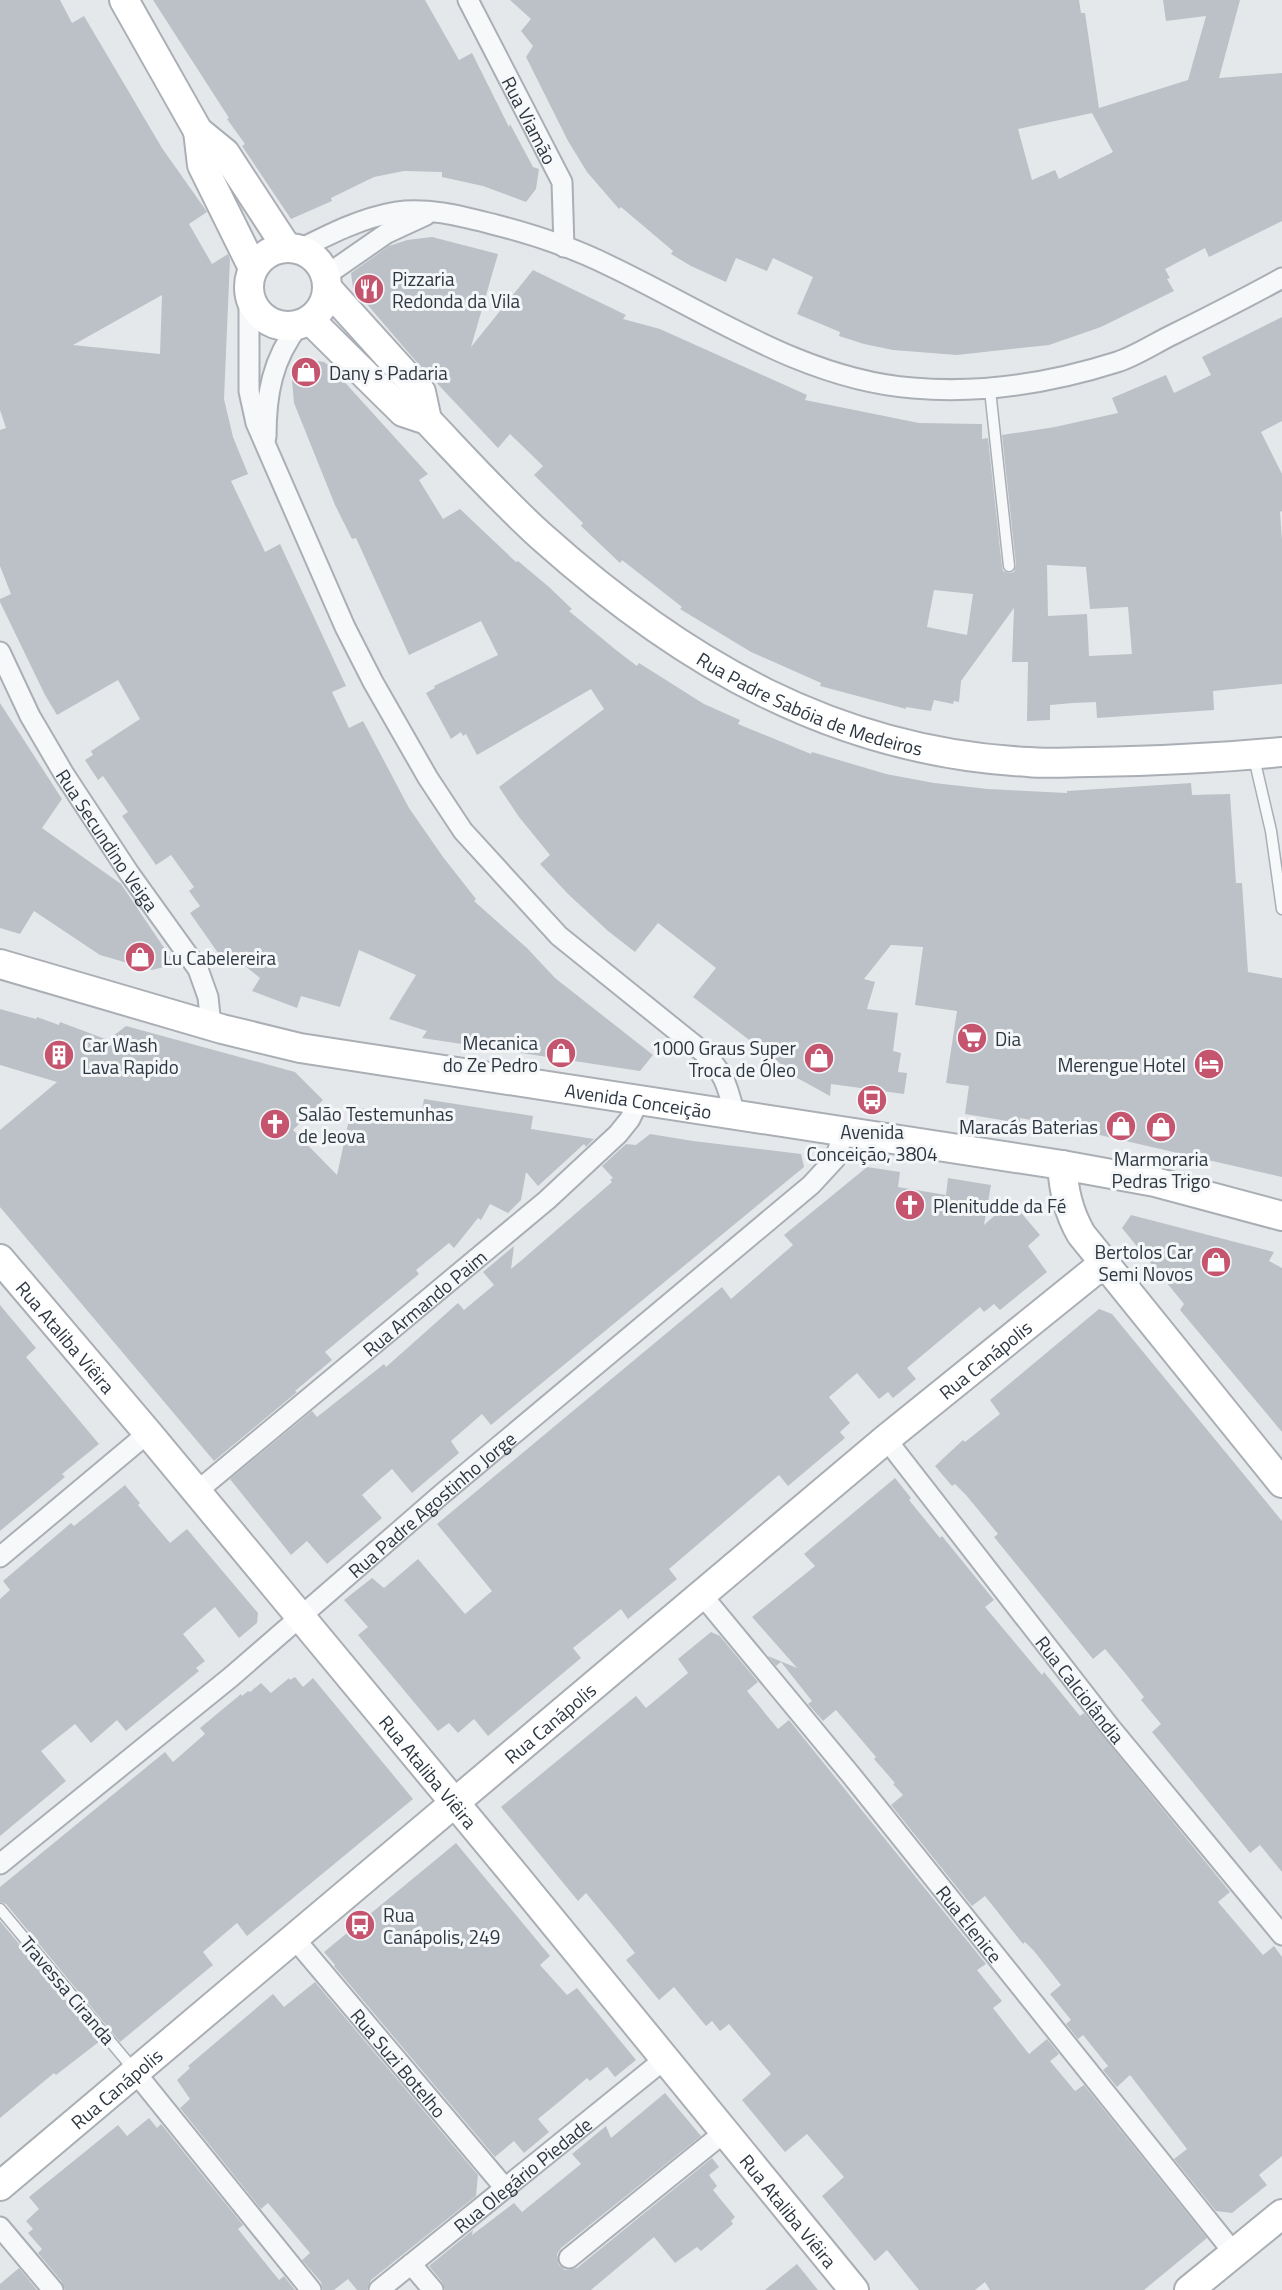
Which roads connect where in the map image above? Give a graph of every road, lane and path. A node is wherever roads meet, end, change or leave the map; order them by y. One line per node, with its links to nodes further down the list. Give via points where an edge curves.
1 (124, 0): 3 (street)
2 (468, 0): 5 (street, Rua Viamão, via 562,182)
3 (198, 131): 6 (street, via 225,153); 8 (street, via 202,165)
4 (433, 212): 5 (street, via 531,234); 6 (street, via 374,216); 9 (street, via 387,233)
5 (564, 247): 11 (street, via 804,361 861,379 912,388)
6 (292, 249): 8 (street, via 273,251 262,258); 9 (street, via 315,259)
7 (1282, 278): 11 (street, via 1119,361)
8 (251, 281): 10 (street, via 253,306 261,316 286,326); 13 (street, via 249,391)
9 (326, 282): 10 (street, via 319,311); 12 (street, Rua Padre Sabóia de Medeiros, via 421,392)
10 (304, 322): 12 (street, Rua Padre Sabóia de Medeiros, via 403,412); 13 (street, via 285,342 270,381)
11 (990, 390): 14 (lane)
12 (427, 421): 17 (street, Rua Padre Sabóia de Medeiros, via 540,536 597,584 687,651 789,705 867,733 973,757 1028,762)
13 (265, 445): 22 (street, via 373,682 463,831 559,936 718,1066)
14 (1009, 566)
15 (0, 652): 20 (street, Rua Secundino Veiga, via 64,774 198,969)
16 (1282, 752): 17 (street, Rua Padre Sabóia de Medeiros)
17 (1254, 754): 18 (lane)
18 (1282, 909)
19 (0, 964): 20 (street, Avenida Conceição)
20 (211, 1025): 21 (street, Avenida Conceição, via 300,1048)
21 (639, 1100): 22 (street, Avenida Conceição); 31 (street, Rua Armando Paim, via 618,1134 547,1200)
22 (735, 1115): 23 (street, Avenida Conceição)
23 (844, 1131): 24 (street, Avenida Conceição); 34 (street, Rua Padre Agostinho Jorge, via 835,1159 823,1174)
24 (1062, 1165): 25 (street, Avenida Conceição, via 1155,1182); 27 (street, via 1072,1217)
25 (1282, 1216)
26 (0, 1259): 28 (street, Rua Ataliba Viêira)
27 (1104, 1264): 29 (street, Rua Canápolis); 30 (street)
28 (148, 1433): 31 (street, Rua Ataliba Viêira); 32 (street)
29 (886, 1438): 33 (street, Rua Canápolis); 38 (street, Rua Calciolândia, via 1110,1727)
30 (1282, 1482)
31 (195, 1493): 34 (street, Rua Ataliba Viêira)
32 (0, 1557)
33 (702, 1595): 35 (street, Rua Canápolis); 47 (street, Rua Elenice)
34 (300, 1617): 35 (street, Rua Ataliba Viêira); 36 (street, Rua Padre Agostinho Jorge)
35 (455, 1804): 39 (street, Rua Canápolis); 40 (street, Rua Ataliba Viêira)
36 (0, 1864)
37 (0, 1909): 41 (lane, Travessa Ciranda)
38 (1282, 1936)
39 (295, 1938): 41 (street, Rua Canápolis); 44 (street, Rua Suzi Botelho)
40 (666, 2058): 42 (street, Rua Ataliba Viêira); 44 (street, Rua Olegário Piedade)
41 (135, 2072): 43 (street, Rua Canápolis); 51 (street)
42 (726, 2131): 48 (street); 54 (street, Rua Ataliba Viêira)
43 (0, 2186)
44 (505, 2188): 49 (street, Rua Olegário Piedade)
45 (1282, 2214): 47 (street)
46 (0, 2227): 50 (street)
47 (1234, 2253): 55 (street)
48 (569, 2258)
49 (411, 2264): 52 (street, Rua Olegário Piedade); 53 (street)
50 (53, 2290)
51 (311, 2290)
52 (379, 2290)
53 (433, 2290)
54 (854, 2290)
55 (1189, 2290)

